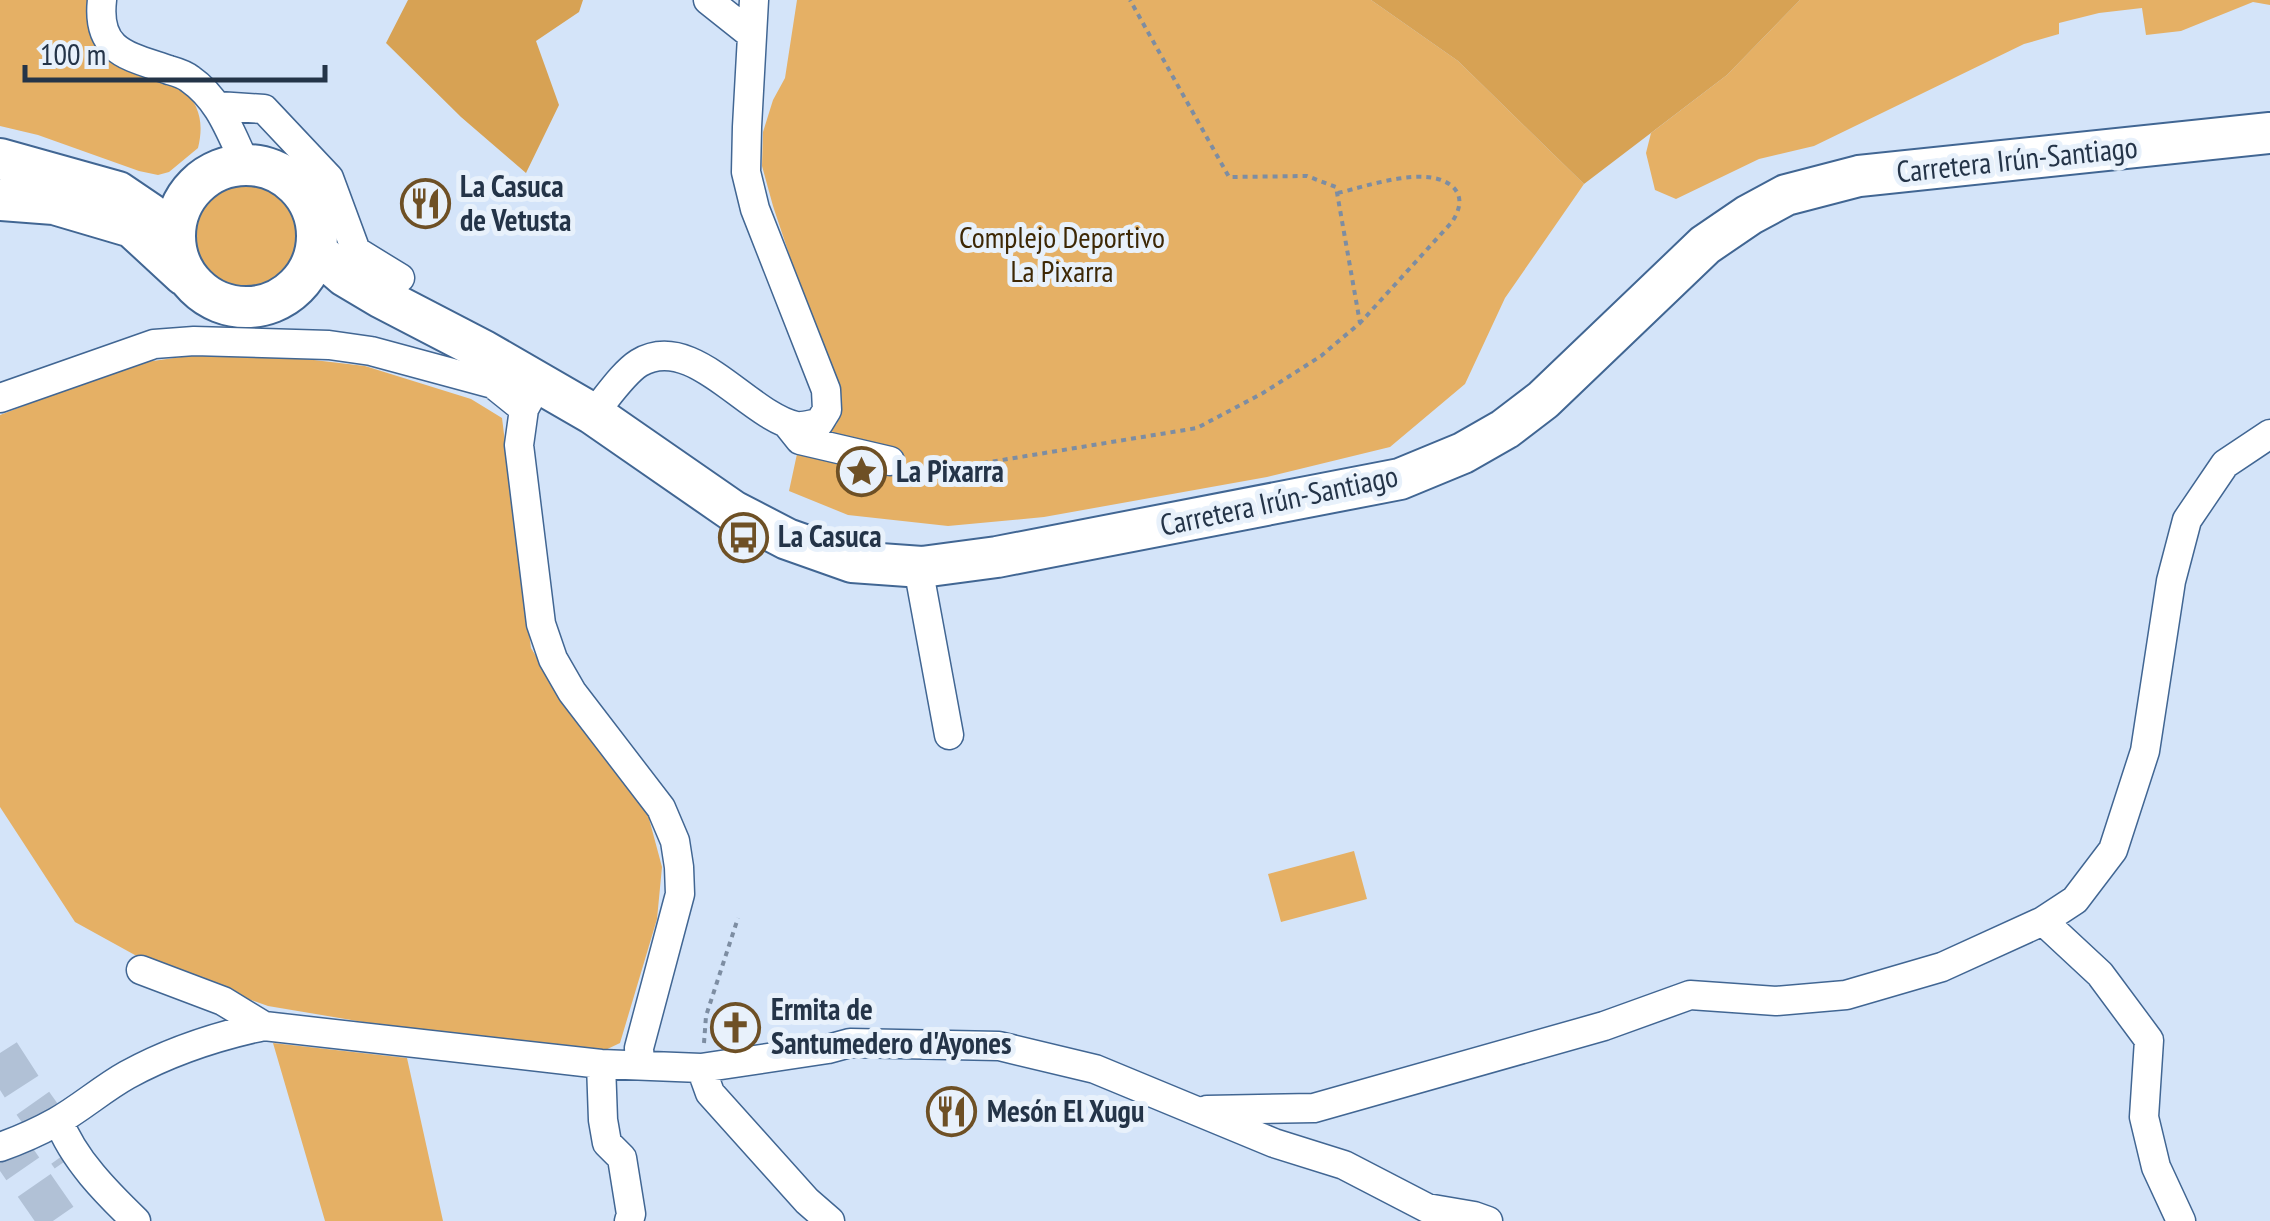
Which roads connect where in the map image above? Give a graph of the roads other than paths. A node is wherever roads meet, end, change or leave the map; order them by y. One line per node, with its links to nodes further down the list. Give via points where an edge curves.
1 (102, 0): 5 (street, via 106,39 124,54 188,77)
2 (708, 0): 4 (street)
3 (754, 0): 4 (street)
4 (752, 35): 20 (street, via 746,172 826,390 827,410 819,424)
5 (218, 106): 8 (street); 15 (street, via 264,110 314,151 356,251)
6 (2270, 133): 23 (highway, Carretera Irún-Santiago, via 1859,176 1786,195 1706,245 1542,400 1463,453 1400,478)
7 (0, 159): 10 (highway)
8 (245, 164): 9 (highway); 13 (highway, via 276,170 298,185 316,220)
9 (199, 181): 10 (highway); 12 (highway, via 183,200)
10 (118, 192): 12 (highway)
11 (0, 200): 14 (highway, via 54,204 132,226)
12 (174, 238): 14 (highway)
13 (316, 252): 15 (highway, Carretera Irún-Santiago, via 345,276); 16 (highway)
14 (189, 280): 16 (highway, via 236,307 278,300)
15 (391, 288): 16 (highway, Carretera Irún-Santiago); 17 (highway, Carretera Irún-Santiago)
16 (293, 290)
17 (532, 395): 18 (street, via 371,351 194,342 154,344); 19 (highway, Carretera Irún-Santiago); 29 (street, via 519,445 541,624 552,659 661,808 675,841 680,894)
18 (0, 398)
19 (592, 414): 20 (street, via 636,365 655,355 699,366); 23 (highway, Carretera Irún-Santiago, via 787,539 852,562)
20 (784, 420): 22 (street, via 800,440)
21 (2270, 434): 25 (street, via 2225,464 2187,520 2144,750 2113,850 2075,900)
22 (890, 461)
23 (918, 567): 24 (street)
24 (948, 735)
25 (2042, 922): 31 (street, via 1942,967 1846,995 1776,1001 1690,994 1604,1026 1314,1108); 38 (street, via 2100,974 2148,1040 2144,1117 2156,1167)
26 (141, 970): 27 (street, via 223,1001)
27 (264, 1026): 28 (street); 32 (street, via 161,1058)
28 (601, 1064): 29 (street); 35 (street, via 607,1143 622,1158)
29 (640, 1064): 30 (street)
30 (701, 1068): 31 (street, via 850,1043 1000,1046 1095,1070); 36 (street, via 710,1094)
31 (1194, 1110): 37 (street, via 1344,1165 1427,1208)
32 (59, 1120): 33 (street); 34 (street, via 90,1171)
33 (0, 1147)
34 (136, 1221)
35 (629, 1221)
36 (830, 1221)
37 (1488, 1221)
38 (2181, 1221)

